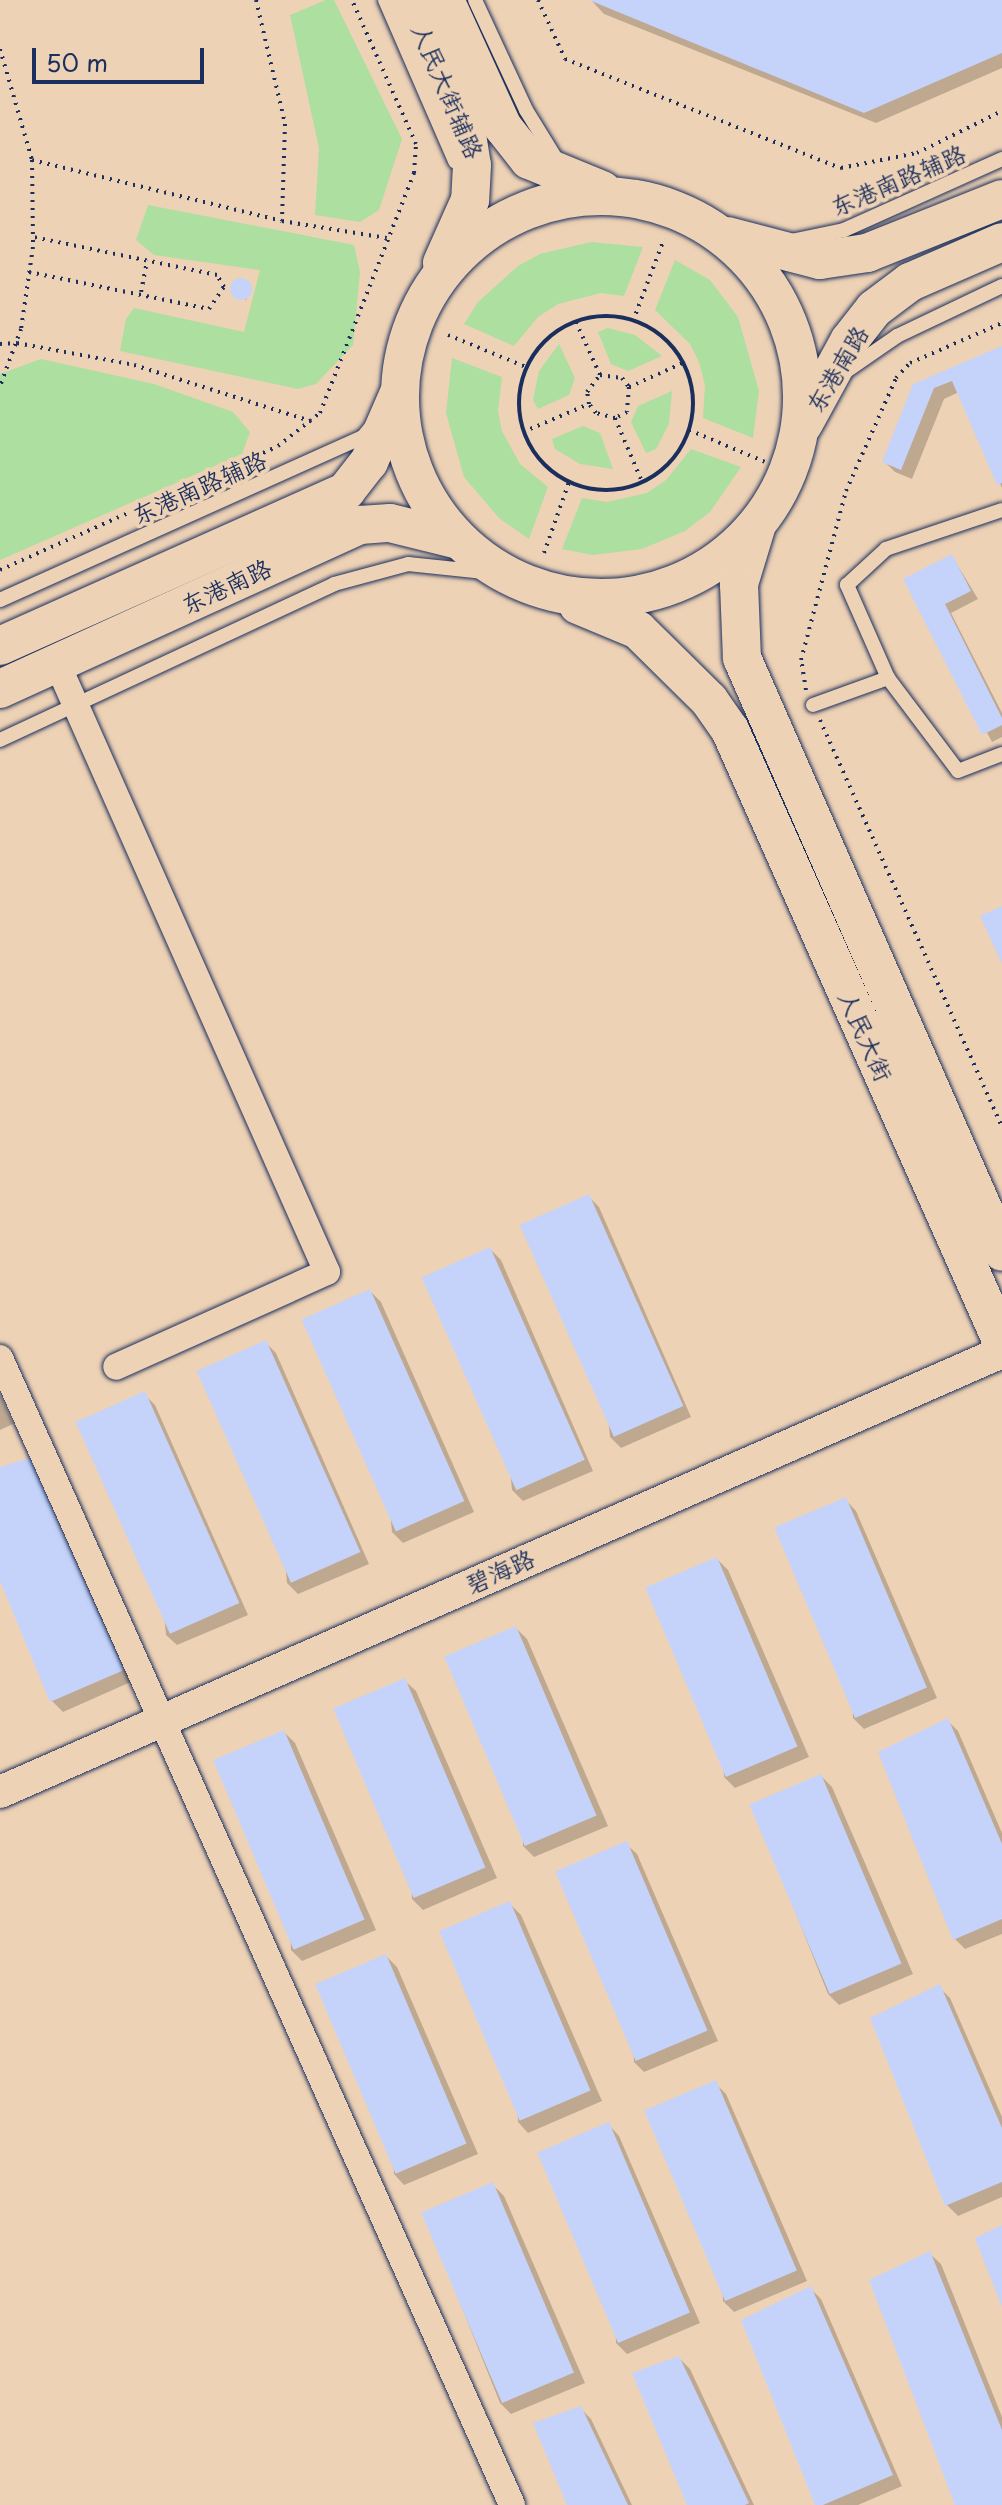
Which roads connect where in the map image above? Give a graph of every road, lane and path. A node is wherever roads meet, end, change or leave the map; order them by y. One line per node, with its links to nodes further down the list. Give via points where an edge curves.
1 (256, 0): 16 (path, via 285,124)
2 (352, 0): 19 (path, via 416,144 414,173)
3 (385, 0): 15 (lane, 人民大街辅路)
4 (411, 0): 15 (main road, via 466,128)
5 (445, 0): 12 (main road, via 503,127 529,160)
6 (475, 0): 12 (lane, via 526,110)
7 (538, 0): 9 (path, via 565,59 841,168 917,153)
8 (0, 49): 11 (path)
9 (1002, 111)
10 (1002, 159): 22 (lane, 东港南路辅路, via 844,230)
11 (32, 160): 16 (path); 18 (path)
12 (568, 179): 13 (main road)
13 (620, 196): 17 (main road, via 673,208); 26 (main road, via 563,198 512,216 466,247)
14 (1002, 199): 22 (main road, via 867,253 820,260)
15 (470, 200): 26 (main road)
16 (282, 221): 19 (path)
17 (720, 234): 22 (main road); 44 (main road, via 759,271 786,317 802,374)
18 (33, 237): 23 (path); 24 (path)
19 (387, 238): 42 (path, via 320,413)
20 (664, 239): 28 (path)
21 (1002, 242): 36 (main road, 东港南路, via 910,282 874,309)
22 (762, 247)
23 (147, 261): 27 (path); 27 (path, via 217,275 224,287 220,300 209,309)
24 (29, 272): 27 (path); 31 (path)
25 (1002, 286): 36 (lane, via 897,336)
26 (430, 290): 39 (main road, via 408,340)
27 (141, 292)
28 (633, 321): 29 (path, via 596,316); 33 (path, via 654,330)
29 (575, 322): 34 (path, via 542,342); 35 (path)
30 (448, 335): 34 (path)
31 (16, 343): 32 (path); 37 (path); 42 (path, via 134,365)
32 (0, 344)
33 (683, 363): 38 (path); 43 (path, via 693,402)
34 (526, 367): 45 (path, via 518,397)
35 (600, 375): 38 (path, via 622,378); 40 (path, via 587,392)
36 (824, 385): 44 (main road, 东港南路)
37 (0, 386)
38 (629, 387): 41 (path, via 627,412)
39 (399, 392): 51 (main road, via 406,448 427,498); 56 (lane, 东港南路辅路, via 363,437); 57 (main road, 东港南路, via 369,462 346,491)
40 (589, 404): 41 (path, via 596,413); 45 (path)
41 (615, 418): 48 (path)
42 (311, 421): 53 (path, via 278,446)
43 (689, 430): 46 (path); 48 (path, via 677,455)
44 (800, 431): 50 (main road, via 785,481)
45 (523, 432): 47 (path, via 533,453)
46 (765, 462)
47 (569, 482): 48 (path, via 604,491); 52 (path)
48 (642, 482)
49 (1000, 516): 59 (lane, via 886,549 847,585)
50 (756, 528): 55 (main road, via 715,564 664,590 613,600); 63 (main road, via 739,584)
51 (459, 540): 54 (main road); 58 (main road, 东港南路, via 390,523 360,525)
52 (544, 553)
53 (0, 570)
54 (503, 574): 55 (main road); 62 (lane, via 408,564 334,584)
55 (553, 594): 63 (main road, via 638,630 709,700)
56 (0, 600)
57 (0, 646)
58 (57, 663): 60 (main road, 东港南路); 62 (street)
59 (888, 678): 61 (lane); 65 (lane, via 958,771)
60 (0, 689)
61 (813, 705)
62 (76, 706): 64 (lane); 70 (street, via 327,1272)
63 (746, 723): 66 (main road, 人民大街); 67 (main road, 人民大街)
64 (0, 740)
65 (1002, 754)
66 (1002, 1252)
67 (1002, 1342)
68 (1002, 1352): 71 (street, 碧海路)
69 (0, 1358): 71 (street)
70 (116, 1367)
71 (160, 1719): 72 (street, 碧海路); 73 (street)
72 (0, 1792)
73 (512, 2505)

